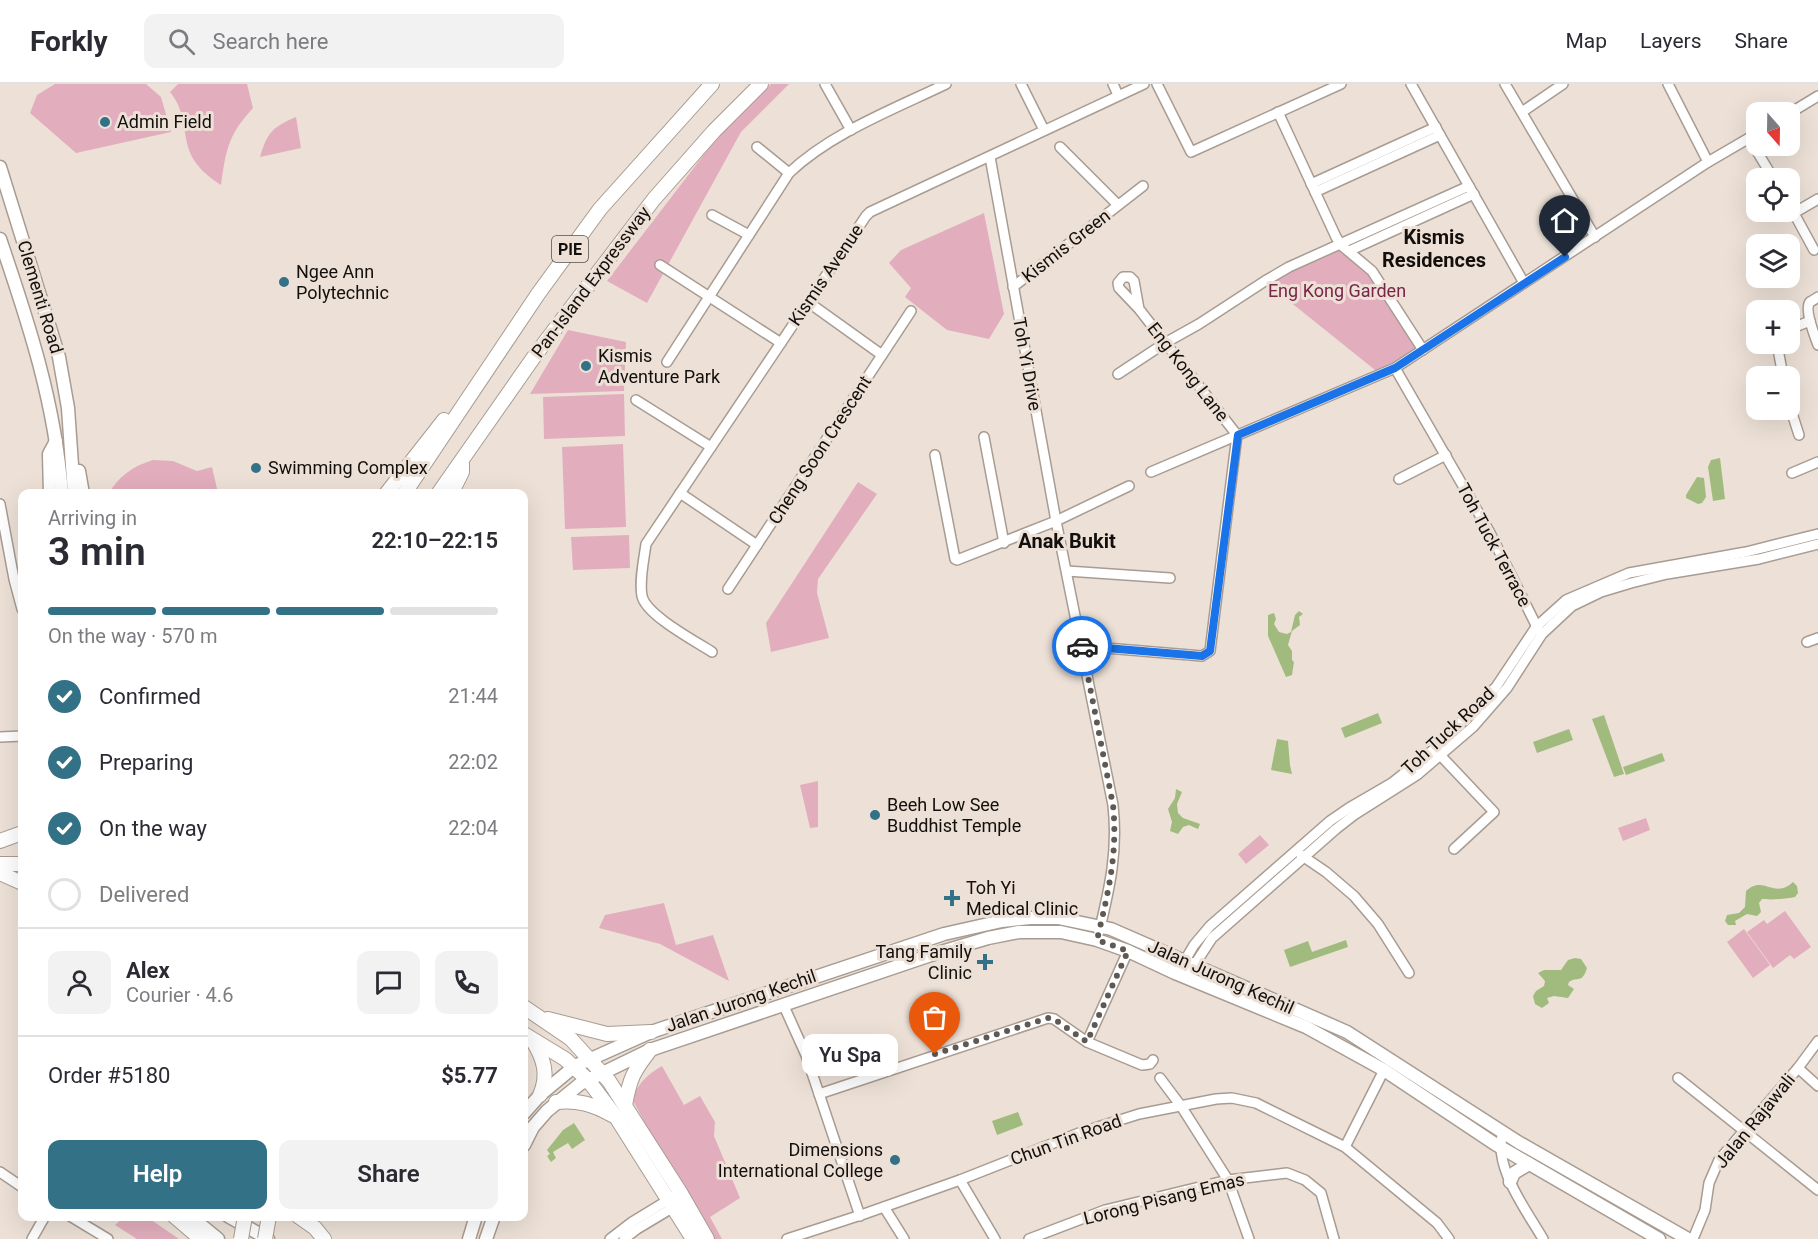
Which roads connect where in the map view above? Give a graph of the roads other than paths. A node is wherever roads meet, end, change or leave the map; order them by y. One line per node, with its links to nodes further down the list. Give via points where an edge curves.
1 (712, 84): 62 (highway, Pan-Island Expressway / PIE, via 600,209)
2 (761, 84): 73 (highway, Pan-Island Expressway / PIE, via 654,199)
3 (825, 84): 20 (street)
4 (946, 84): 14 (street)
5 (1021, 84): 21 (street)
6 (1113, 84): 15 (street)
7 (1144, 84): 15 (street)
8 (1157, 84): 18 (street, via 1190,152)
9 (1341, 84): 18 (street)
10 (1411, 84): 22 (street)
11 (1505, 84): 19 (street)
12 (1563, 84): 19 (street)
13 (1668, 84): 27 (street)
14 (928, 88): 20 (street)
15 (1118, 96): 21 (street, Kismis Avenue)
16 (1818, 96): 17 (street)
17 (1800, 108)
18 (1278, 112): 31 (street)
19 (1522, 112): 39 (street)
20 (851, 130): 29 (street, via 814,152)
21 (1044, 130): 26 (street, Kismis Avenue)
22 (1438, 131): 31 (street); 32 (street)
23 (1746, 140): 27 (street)
24 (757, 147): 29 (street)
25 (1060, 147): 34 (street, Kismis Green)
26 (990, 157): 46 (street, Toh Yi Drive); 49 (street, Kismis Avenue, via 868,214)
27 (1708, 162): 39 (street)
28 (0, 167): 65 (main road, Clementi Road, via 59,357)
29 (789, 173): 38 (street)
30 (1143, 186): 34 (street, Kismis Green)
31 (1313, 188): 41 (street)
32 (1471, 190): 41 (street); 43 (street); 45 (street)
33 (1818, 199): 35 (street)
34 (1118, 205): 46 (street, Kismis Green)
35 (1800, 206)
36 (712, 215): 38 (street)
37 (1799, 222): 42 (street)
38 (749, 235): 47 (street)
39 (1595, 237): 45 (street)
40 (0, 239): 69 (main road, Clementi Road, via 42,368)
41 (1341, 245): 43 (street); 55 (street, via 1280,272)
42 (1814, 250)
43 (1349, 251): 57 (street, via 1372,271)
44 (660, 265): 47 (street)
45 (1524, 283): 57 (street)
46 (1014, 287): 89 (street, Toh Yi Drive)
47 (709, 297): 54 (street); 59 (street)
48 (1818, 297): 52 (street, via 1808,306)
49 (808, 302): 54 (street, Kismis Avenue); 58 (street)
50 (1139, 309): 55 (street, Eng Kong Lane)
51 (911, 311): 58 (street, Cheng Soon Crescent)
52 (1810, 321): 53 (street); 56 (street)
53 (1800, 325)
54 (780, 343): 70 (street, Kismis Avenue)
55 (1165, 343): 61 (street); 66 (street, Eng Kong Lane)
56 (1818, 345)
57 (1423, 350): 60 (street)
58 (882, 355): 93 (street, Cheng Soon Crescent)
59 (667, 362)
60 (1395, 368): 66 (street); 72 (street, Toh Tuck Terrace)
61 (1118, 375)
62 (467, 400): 83 (highway, via 449,414); 84 (highway, Pan-Island Expressway / PIE)
63 (636, 400): 70 (street)
64 (1794, 420): 67 (street)
65 (69, 430): 81 (main road, Clementi Road); 82 (main road, Clementi Road, via 75,440)
66 (1238, 435): 75 (street); 102 (street, via 1210,651 1202,656)
67 (1799, 435)
68 (984, 437): 91 (street)
69 (56, 441): 79 (main road, Clementi Road, via 49,454); 80 (main road, Clementi Road)
70 (711, 447): 87 (street, Kismis Avenue)
71 (935, 455): 91 (street, via 955,559)
72 (1446, 455): 77 (street); 99 (street, Toh Tuck Terrace)
73 (462, 459): 85 (highway, Pan-Island Expressway / PIE); 86 (highway, via 462,472)
74 (1818, 462): 76 (street)
75 (1151, 472)
76 (1792, 473)
77 (1399, 479)
78 (1129, 486): 89 (street)
79 (50, 489)
80 (61, 489)
81 (74, 489)
82 (82, 489)
83 (390, 489)
84 (407, 489)
85 (441, 489)
86 (454, 489)
87 (680, 493): 93 (street); 103 (street, Kismis Avenue, via 646,544 642,597 654,613)
88 (0, 504): 98 (street)
89 (1056, 521): 91 (street); 95 (street, Toh Yi Drive)
90 (1818, 534): 94 (street, Toh Tuck Road)
91 (1004, 543)
92 (1818, 544): 94 (street, Toh Tuck Road, via 1759,559)
93 (757, 545): 97 (street, Cheng Soon Crescent)
94 (1692, 566): 99 (street, Toh Tuck Road, via 1601,592 1572,606)
95 (1067, 571): 96 (street); 102 (street, Toh Yi Drive)
96 (1170, 578)
97 (728, 589)
98 (18, 594)
99 (1539, 630): 106 (street, Toh Tuck Road, via 1502,694); 111 (street, Toh Tuck Road, via 1496,687 1433,750 1392,783 1330,821)
100 (1818, 638): 101 (street)
101 (1807, 642)
102 (1082, 646): 116 (street, Toh Yi Drive, via 1116,827 1113,873)
103 (712, 652)
104 (18, 736): 105 (street)
105 (0, 737)
106 (1441, 756): 110 (street, Toh Tuck Road, via 1494,812); 111 (street, Toh Tuck Road)
107 (18, 835): 108 (highway)
108 (0, 842): 109 (highway)
109 (18, 842)
110 (1454, 849)
111 (1300, 855): 119 (street, Toh Tuck Road, via 1210,926 1194,945); 120 (street, via 1354,896 1378,924)
112 (0, 864): 113 (highway)
113 (18, 864)
114 (0, 873): 115 (highway)
115 (18, 881)
116 (1100, 926): 117 (street, Toh Yi Drive); 119 (main road, Jalan Jurong Kechil); 125 (main road, Jalan Jurong Kechil, via 1058,918 1030,918 944,934)
117 (1097, 940): 118 (main road, Jalan Jurong Kechil); 122 (main road, Jalan Jurong Kechil, via 1039,931 988,938)
118 (1128, 951): 121 (main road, Jalan Jurong Kechil); 129 (street)
119 (1189, 964): 121 (street, Toh Tuck Road); 149 (main road, Jalan Jurong Kechil, via 1347,1032)
120 (1410, 974)
121 (1181, 976): 135 (main road, Jalan Jurong Kechil, via 1306,1027)
122 (783, 1004): 130 (main road, Jalan Jurong Kechil); 141 (street)
123 (528, 1010): 124 (highway)
124 (538, 1016): 125 (highway, via 607,1034); 131 (highway, via 571,1039)
125 (651, 1032): 131 (main road, Jalan Jurong Kechil)
126 (528, 1037): 133 (highway)
127 (528, 1038): 142 (highway, via 546,1071)
128 (1818, 1041): 134 (street, Jalan Rajawali)
129 (1087, 1042): 132 (street, via 1142,1065); 141 (street, via 1048,1018)
130 (650, 1050): 136 (main road, Jalan Jurong Kechil); 144 (highway, via 634,1070)
131 (589, 1058): 133 (main road, Jalan Jurong Kechil); 136 (highway)
132 (1154, 1060)
133 (574, 1066): 139 (highway); 142 (main road, Jalan Jurong Kechil)
134 (1798, 1068): 140 (street); 148 (street, Jalan Rajawali)
135 (1384, 1070): 151 (street); 152 (main road, Jalan Jurong Kechil)
136 (602, 1073): 139 (main road, Jalan Jurong Kechil); 144 (highway)
137 (1160, 1078): 145 (street)
138 (1678, 1078): 148 (street)
139 (588, 1080): 143 (main road, Jalan Jurong Kechil); 147 (highway)
140 (1818, 1086)
141 (819, 1094): 162 (street)
142 (540, 1095): 146 (main road, Jalan Jurong Kechil)
143 (556, 1102): 147 (highway, via 586,1102); 150 (main road, Jalan Jurong Kechil)
144 (625, 1105): 160 (highway)
145 (1181, 1106): 151 (street, Chun Tin Road, via 1244,1099); 155 (street, Chun Tin Road, via 1079,1133); 156 (street)
146 (528, 1108)
147 (616, 1117): 160 (highway)
148 (1743, 1131): 159 (street); 199 (street, Jalan Rajawali, via 1719,1160 1708,1183 1705,1210)
149 (1503, 1132): 152 (street); 163 (main road, Jalan Jurong Kechil)
150 (528, 1137)
151 (1345, 1147): 195 (street, Chun Tin Road, via 1437,1223)
152 (1500, 1147): 153 (main road, Jalan Jurong Kechil); 157 (street)
153 (1529, 1164): 157 (main road, via 1514,1173); 174 (main road, Jalan Jurong Kechil)
154 (0, 1172): 158 (street)
155 (960, 1180): 161 (street, Chun Tin Road); 191 (street)
156 (1228, 1180): 192 (street, Lorong Pisang Emas, via 1105,1210); 193 (street); 194 (street, Lorong Pisang Emas, via 1287,1173 1305,1180 1321,1193)
157 (1510, 1182): 196 (street)
158 (18, 1184)
159 (1818, 1190)
160 (677, 1200): 185 (street, via 632,1222); 186 (street); 187 (highway); 188 (highway)
161 (884, 1207): 162 (street, Chun Tin Road); 190 (street)
162 (860, 1216): 175 (street, Chun Tin Road)
163 (1651, 1218): 174 (main road, via 1653,1227); 198 (main road, Jalan Jurong Kechil)
164 (42, 1221): 176 (street)
165 (78, 1221): 177 (street)
166 (180, 1221): 178 (highway)
167 (196, 1221): 179 (main road)
168 (236, 1221): 181 (main road)
169 (244, 1221): 180 (highway, bridge)
170 (269, 1221): 181 (highway, bridge)
171 (305, 1221): 182 (highway)
172 (474, 1221): 183 (main road)
173 (492, 1221): 184 (main road)
174 (1643, 1231): 197 (main road, Jalan Jurong Kechil)
175 (815, 1234): 189 (street, Chun Tin Road)
176 (32, 1239)
177 (108, 1239)
178 (201, 1239)
179 (218, 1239)
180 (241, 1239)
181 (267, 1239)
182 (324, 1239)
183 (469, 1239)
184 (486, 1239)
185 (610, 1239)
186 (624, 1239)
187 (693, 1239)
188 (707, 1239)
189 (788, 1239)
190 (904, 1239)
191 (995, 1239)
192 (1029, 1239)
193 (1249, 1239)
194 (1334, 1239)
195 (1449, 1239)
196 (1543, 1239)
197 (1659, 1239)
198 (1688, 1239)
199 (1693, 1239)

